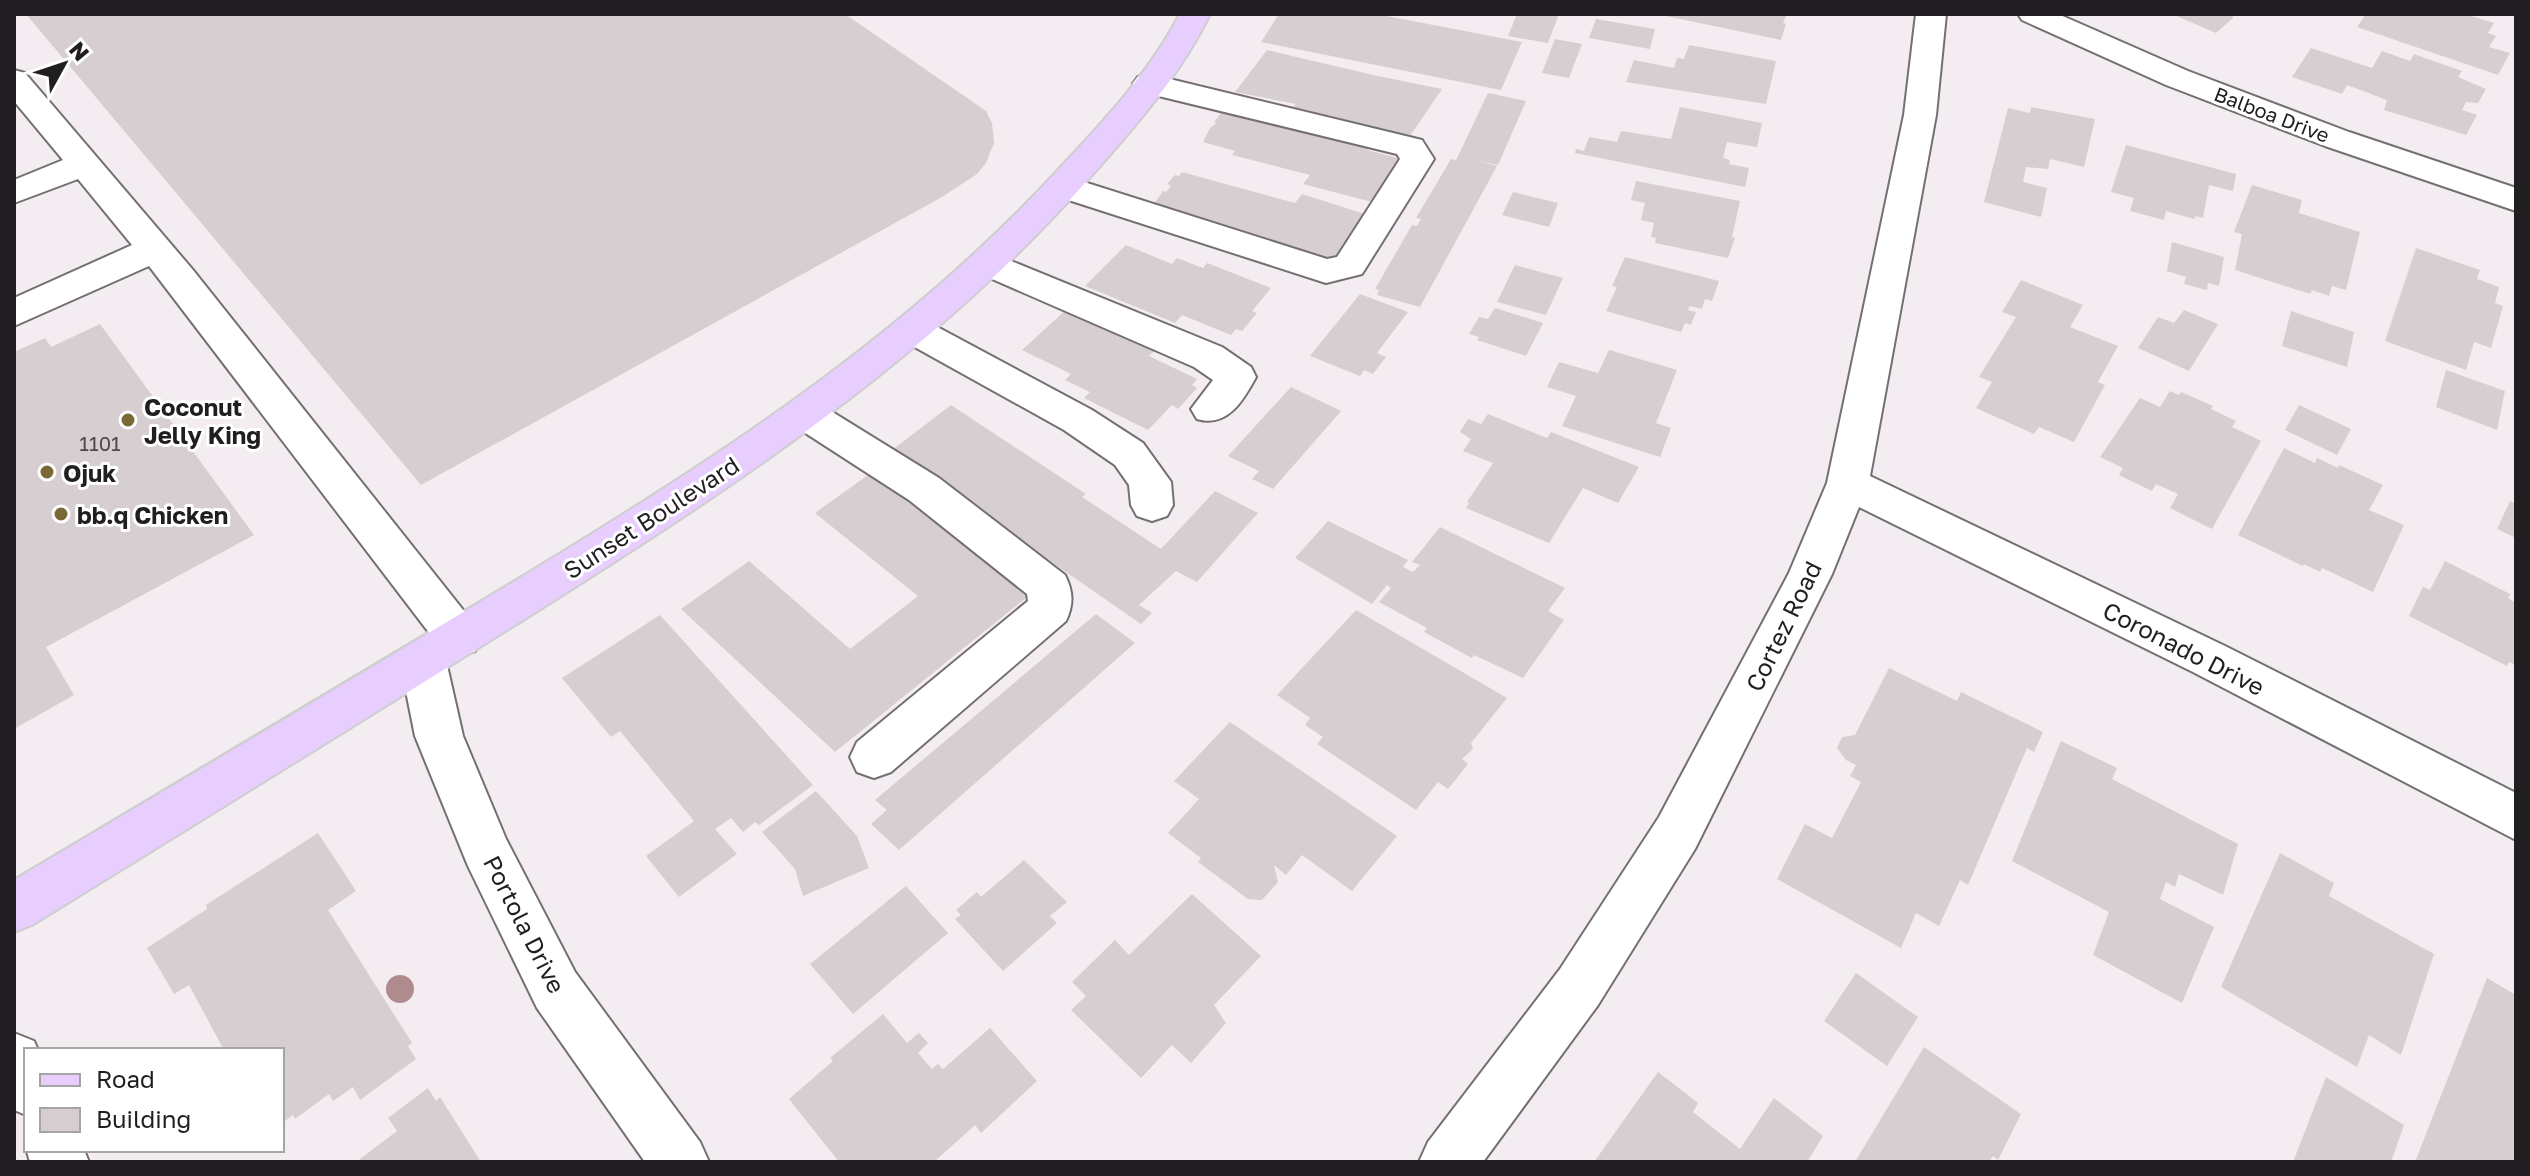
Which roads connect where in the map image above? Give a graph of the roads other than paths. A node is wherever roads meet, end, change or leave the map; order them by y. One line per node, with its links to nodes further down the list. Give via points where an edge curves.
1 (1195, 14): 5 (main road, Sunset Boulevard)
2 (1931, 14): 16 (street, Cortez Road, via 1920,115)
3 (2033, 14): 9 (street, Balboa Drive, via 2337,139)
4 (14, 80): 6 (street)
5 (1149, 84): 7 (main road, Sunset Boulevard); 7 (street, via 1410,147 1417,159 1349,266 1326,271)
6 (82, 165): 8 (street); 10 (street)
7 (1065, 187): 11 (main road, Sunset Boulevard)
8 (14, 192)
9 (2516, 200)
10 (153, 250): 12 (street); 18 (street, via 180,279)
11 (989, 264): 13 (main road, Sunset Boulevard); 14 (street, via 1208,357 1237,377)
12 (14, 313)
13 (915, 331): 15 (main road, Sunset Boulevard); 17 (street, via 1078,420 1129,454 1150,482)
14 (1211, 409)
15 (807, 415): 18 (main road, Sunset Boulevard); 19 (street, via 924,489 1049,587 1050,608)
16 (1848, 483): 20 (street, Coronado Drive, via 2209,659); 25 (street, Cortez Road, via 1810,574 1677,833 1579,987)
17 (1152, 505)
18 (441, 649): 21 (main road, Sunset Boulevard); 24 (street, Portola Drive, via 439,736 486,850 556,990)
19 (874, 757)
20 (2516, 818)
21 (14, 908)
22 (14, 1061): 23 (street)
23 (24, 1083)
24 (680, 1162)
25 (1448, 1162)

